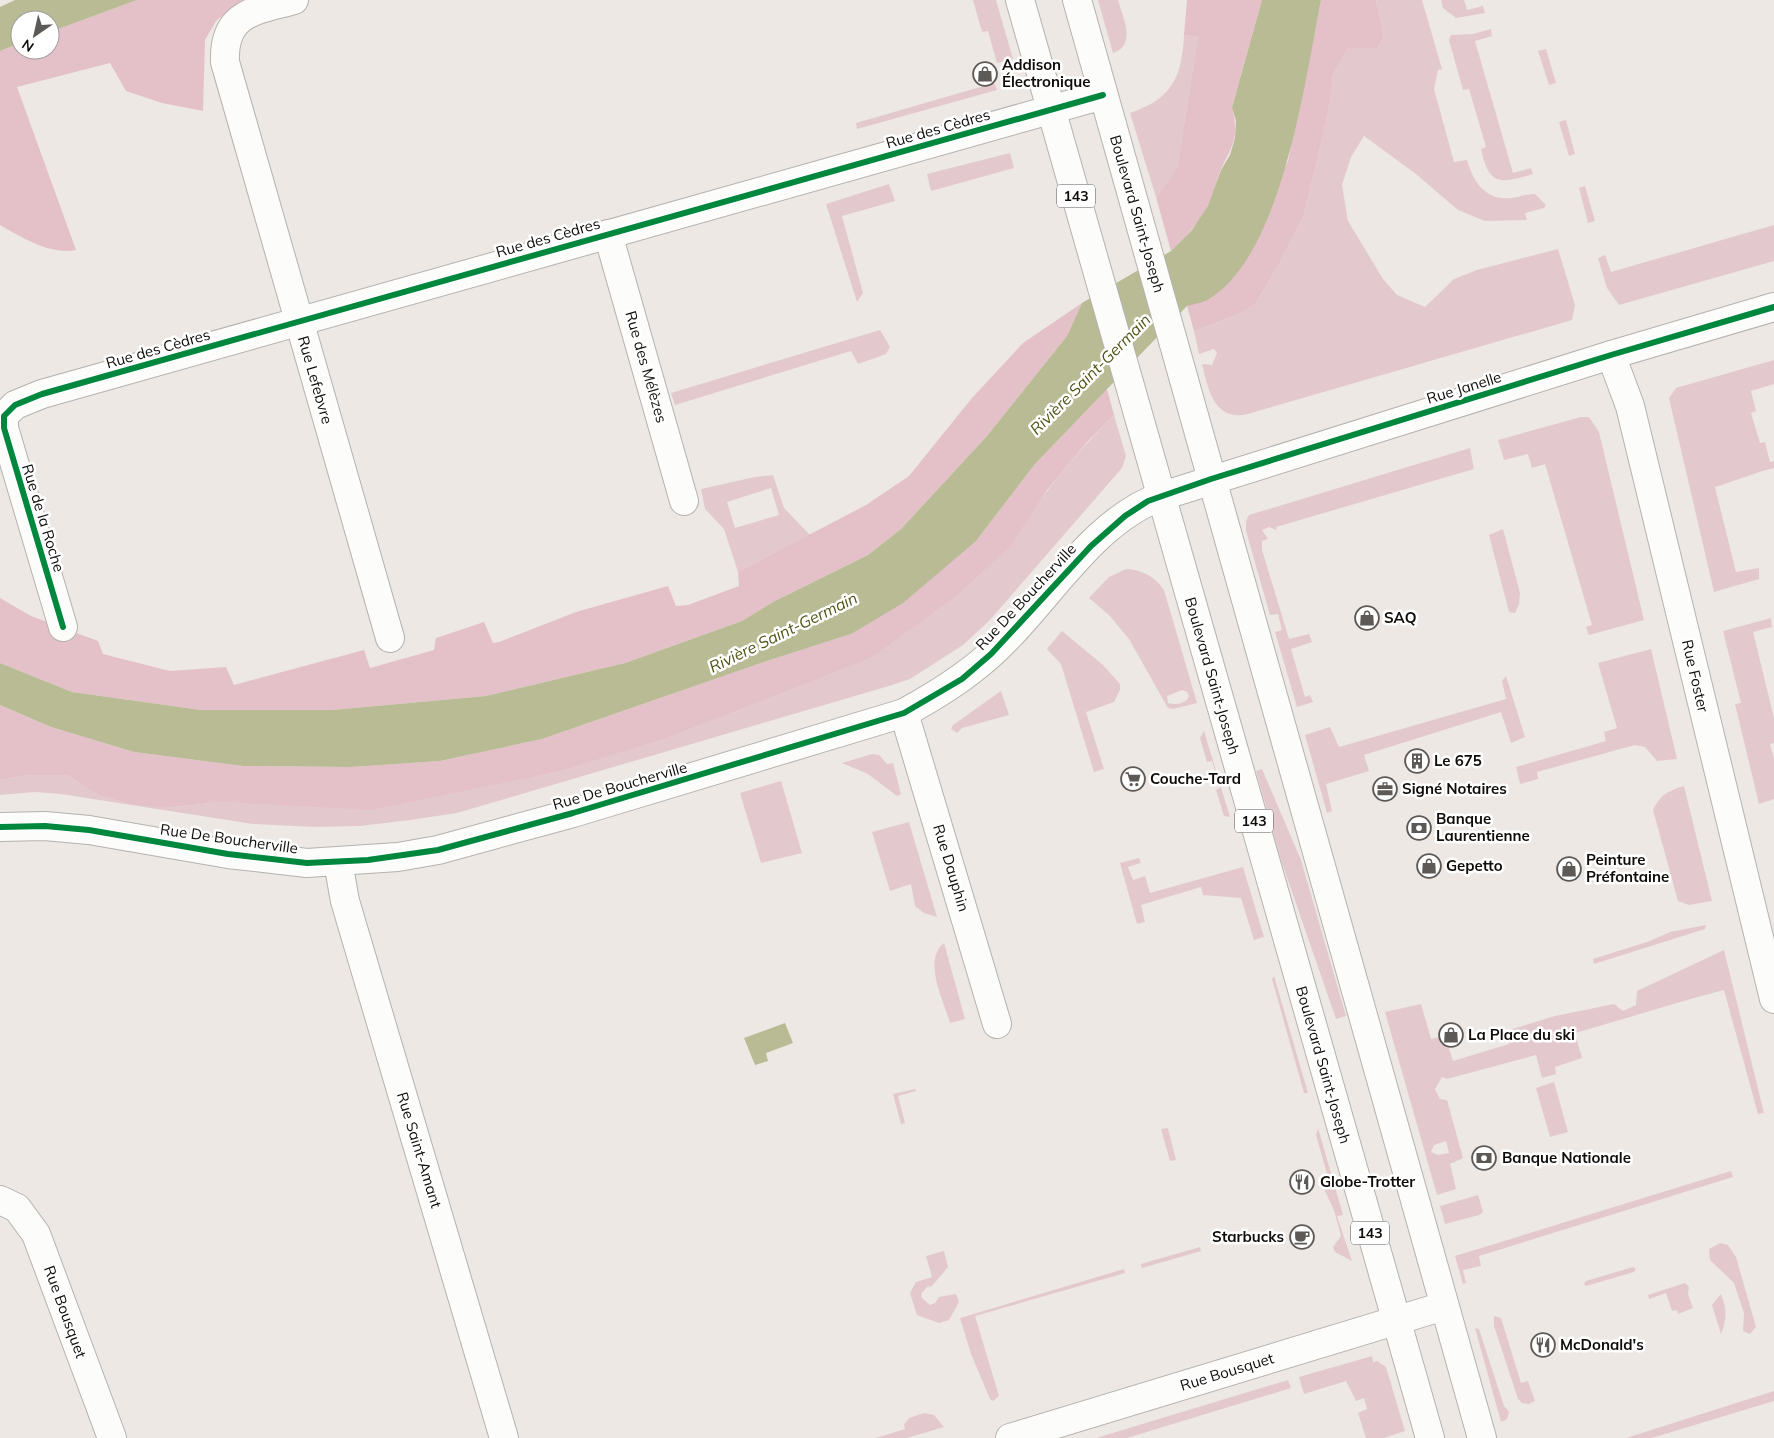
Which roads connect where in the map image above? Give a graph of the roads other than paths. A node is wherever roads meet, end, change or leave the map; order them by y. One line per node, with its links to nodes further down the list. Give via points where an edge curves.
1 (294, 0): 8 (street, Rue Lefebvre, via 247,16 233,26 227,34 224,52 226,72)
2 (1020, 0): 5 (street, Boulevard Saint-Joseph / 143)
3 (1077, 0): 4 (street, Boulevard Saint-Joseph)
4 (1103, 95): 5 (street, Rue des Cèdres); 11 (street, Boulevard Saint-Joseph)
5 (1052, 109): 6 (street, Rue des Cèdres); 12 (street, Boulevard Saint-Joseph / 143)
6 (608, 234): 8 (street, Rue des Cèdres); 13 (street, Rue des Mélèzes)
7 (1774, 307): 9 (street, Rue Janelle)
8 (298, 322): 10 (street, Rue des Cèdres, via 32,397 15,405); 15 (street, Rue Lefebvre)
9 (1611, 355): 11 (street, Rue Janelle); 19 (street, Rue Foster, via 1630,406)
10 (4, 416): 14 (street, Rue de la Roche, via 5,435)
11 (1211, 480): 12 (street, Rue Janelle); 22 (street, Boulevard Saint-Joseph)
12 (1162, 496): 16 (street, Rue De Boucherville, via 1136,508 1101,536 1011,635 974,669 940,694); 23 (street, Boulevard Saint-Joseph / 143)
13 (684, 501)
14 (63, 626)
15 (390, 638)
16 (904, 714): 18 (street, Rue De Boucherville, via 438,850); 20 (street, Rue Dauphin)
17 (0, 827): 18 (street, Rue De Boucherville, via 67,828 228,854 307,863)
18 (338, 862): 25 (street, Rue Saint-Amant, via 345,900)
19 (1774, 999)
20 (997, 1024)
21 (0, 1200): 24 (street, Rue Bousquet, via 17,1208 36,1234)
22 (1444, 1306): 23 (street, Rue Bousquet); 28 (street, Boulevard Saint-Joseph)
23 (1396, 1320): 26 (street, Rue Bousquet); 27 (street, Boulevard Saint-Joseph / 143)
24 (112, 1438)
25 (504, 1438)
26 (1010, 1438)
27 (1430, 1438)
28 (1482, 1438)

